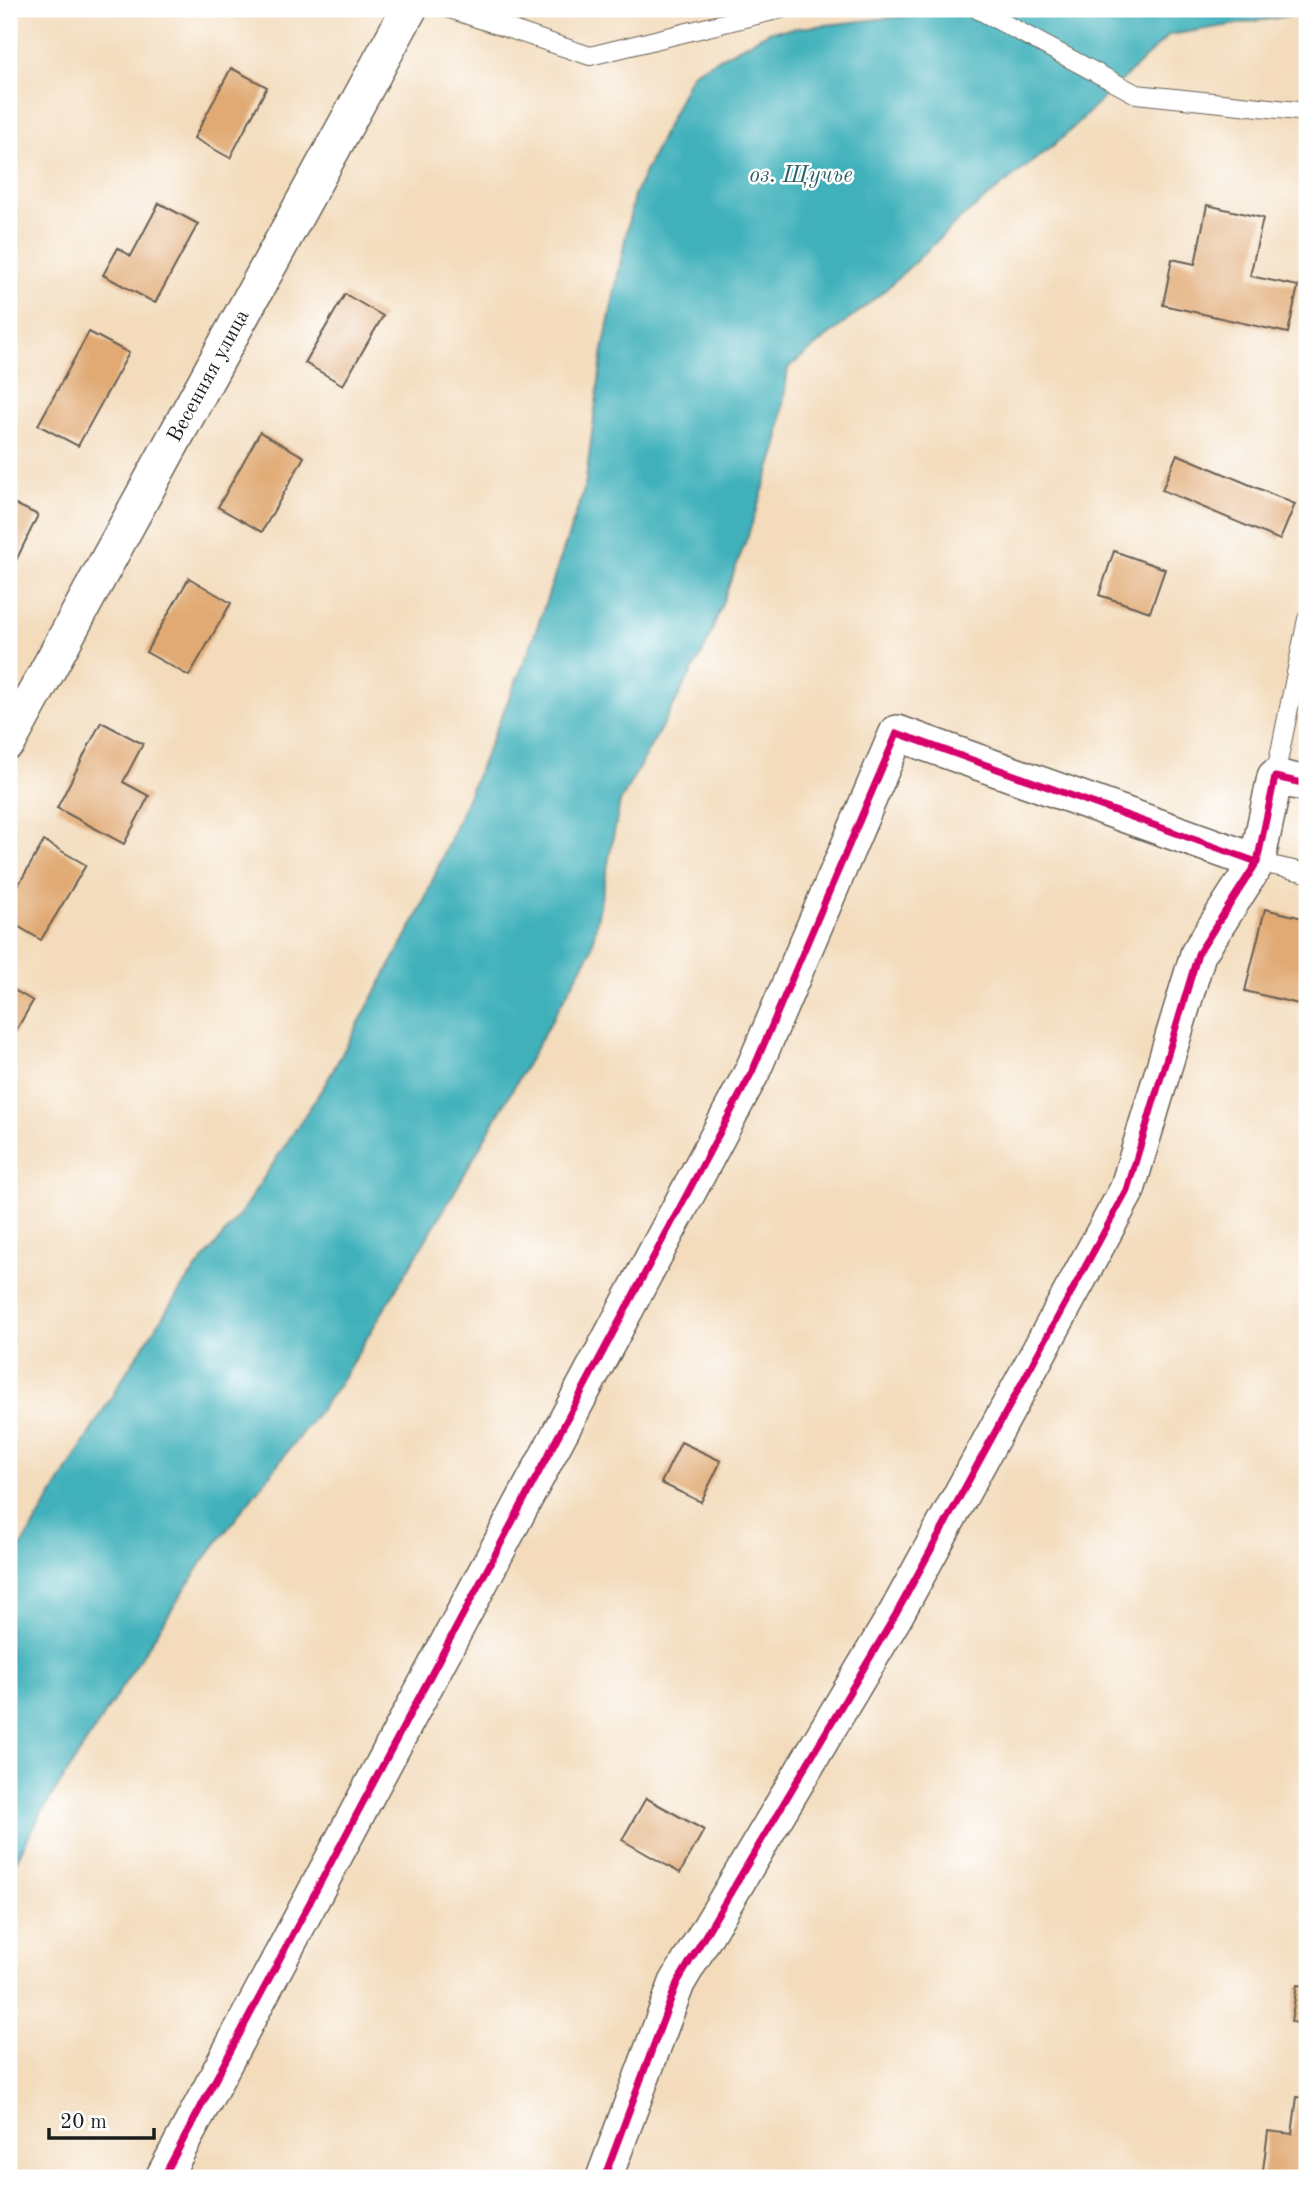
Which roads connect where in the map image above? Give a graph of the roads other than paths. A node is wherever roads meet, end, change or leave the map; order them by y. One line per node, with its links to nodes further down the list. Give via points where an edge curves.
1 (409, 9): 7 (street, Весенняя улица)
2 (450, 9): 3 (lane, via 590,56)
3 (781, 9)
4 (977, 9): 5 (lane, via 1136,94)
5 (1307, 112)
6 (1307, 619): 8 (lane)
7 (9, 741)
8 (1291, 780): 9 (street)
9 (1257, 862): 10 (lane); 11 (street, via 897,733 752,1072); 12 (street, via 1198,954 1127,1190 896,1614 677,1983)
10 (1307, 873)
11 (163, 2178)
12 (604, 2178)

